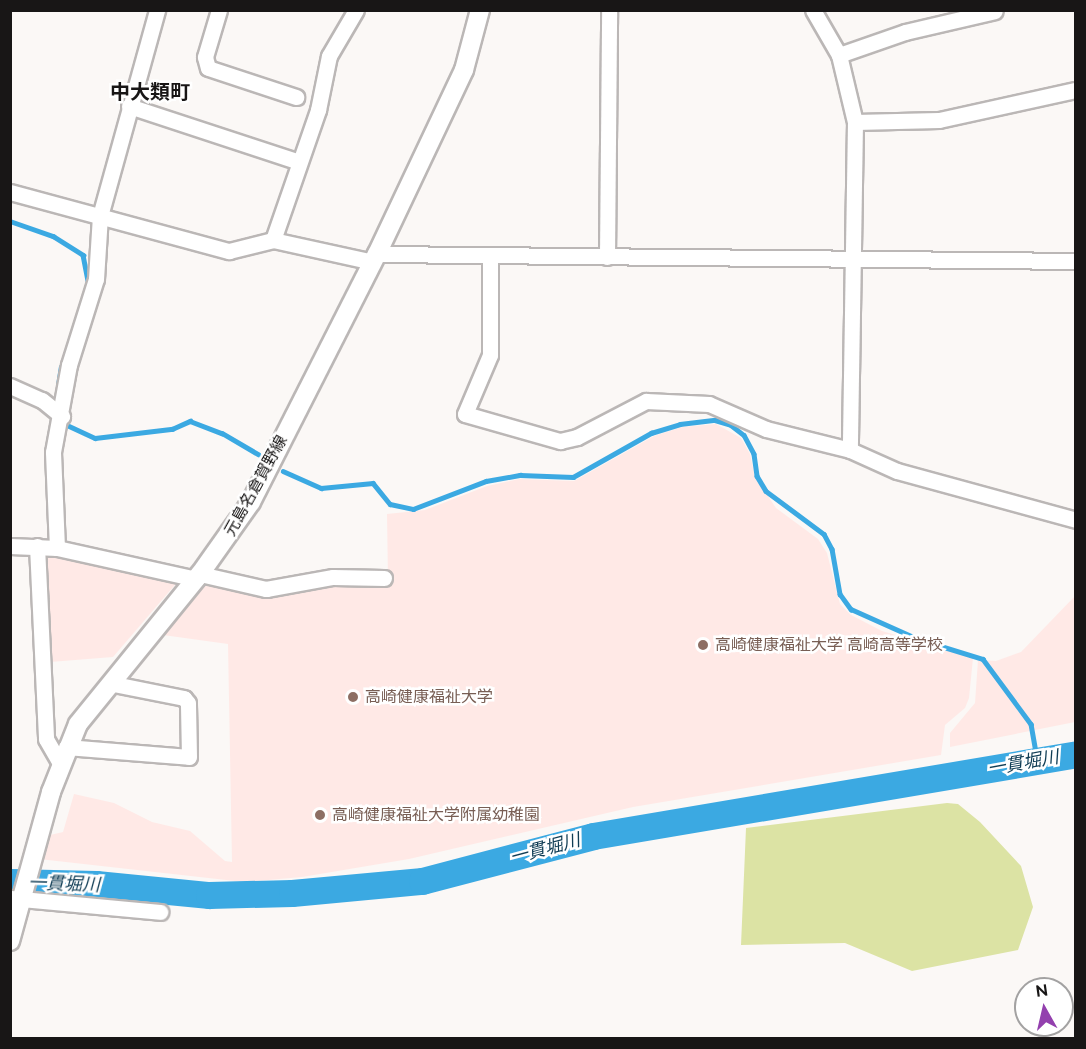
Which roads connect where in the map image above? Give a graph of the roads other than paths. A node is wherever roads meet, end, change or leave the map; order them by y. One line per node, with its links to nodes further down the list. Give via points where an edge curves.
1 (157, 10): 11 (street)
2 (219, 10): 10 (street, via 205,57 208,68)
3 (356, 10): 13 (street, via 329,56 318,110)
4 (480, 10): 19 (main road, 元島名倉賀野線, via 464,70)
5 (609, 10): 18 (street)
6 (813, 10): 8 (street)
7 (995, 11): 8 (street, via 905,32)
8 (839, 55): 12 (street)
9 (1076, 90): 12 (street, via 939,120)
10 (296, 97)
11 (129, 106): 13 (street); 15 (street)
12 (855, 122): 20 (street)
13 (299, 162): 16 (street)
14 (10, 192): 15 (street)
15 (100, 216): 16 (street, via 229,251); 23 (street, via 96,279 69,365)
16 (273, 240): 19 (street)
17 (490, 256): 18 (street); 19 (street); 24 (street, via 490,355 465,414 560,441 577,437 646,401 709,404 766,429)
18 (607, 257): 20 (street)
19 (375, 258): 29 (main road, 元島名倉賀野線, via 251,502)
20 (855, 259): 21 (street); 24 (street)
21 (1076, 261)
22 (10, 386): 23 (street, via 42,400)
23 (62, 416): 28 (street, via 53,452)
24 (850, 450): 25 (street, via 897,471 977,496)
25 (1076, 520)
26 (10, 546): 27 (street)
27 (38, 546): 28 (street); 32 (street, via 46,739)
28 (57, 548): 29 (street)
29 (198, 577): 30 (street, via 266,590 333,577); 31 (main road, 元島名倉賀野線)
30 (384, 579)
31 (109, 682): 32 (main road, 元島名倉賀野線); 32 (street, via 184,698 188,703 189,757)
32 (63, 755): 33 (main road, 元島名倉賀野線)
33 (17, 898): 34 (street); 35 (main road, 元島名倉賀野線)
34 (160, 912)
35 (10, 941)

